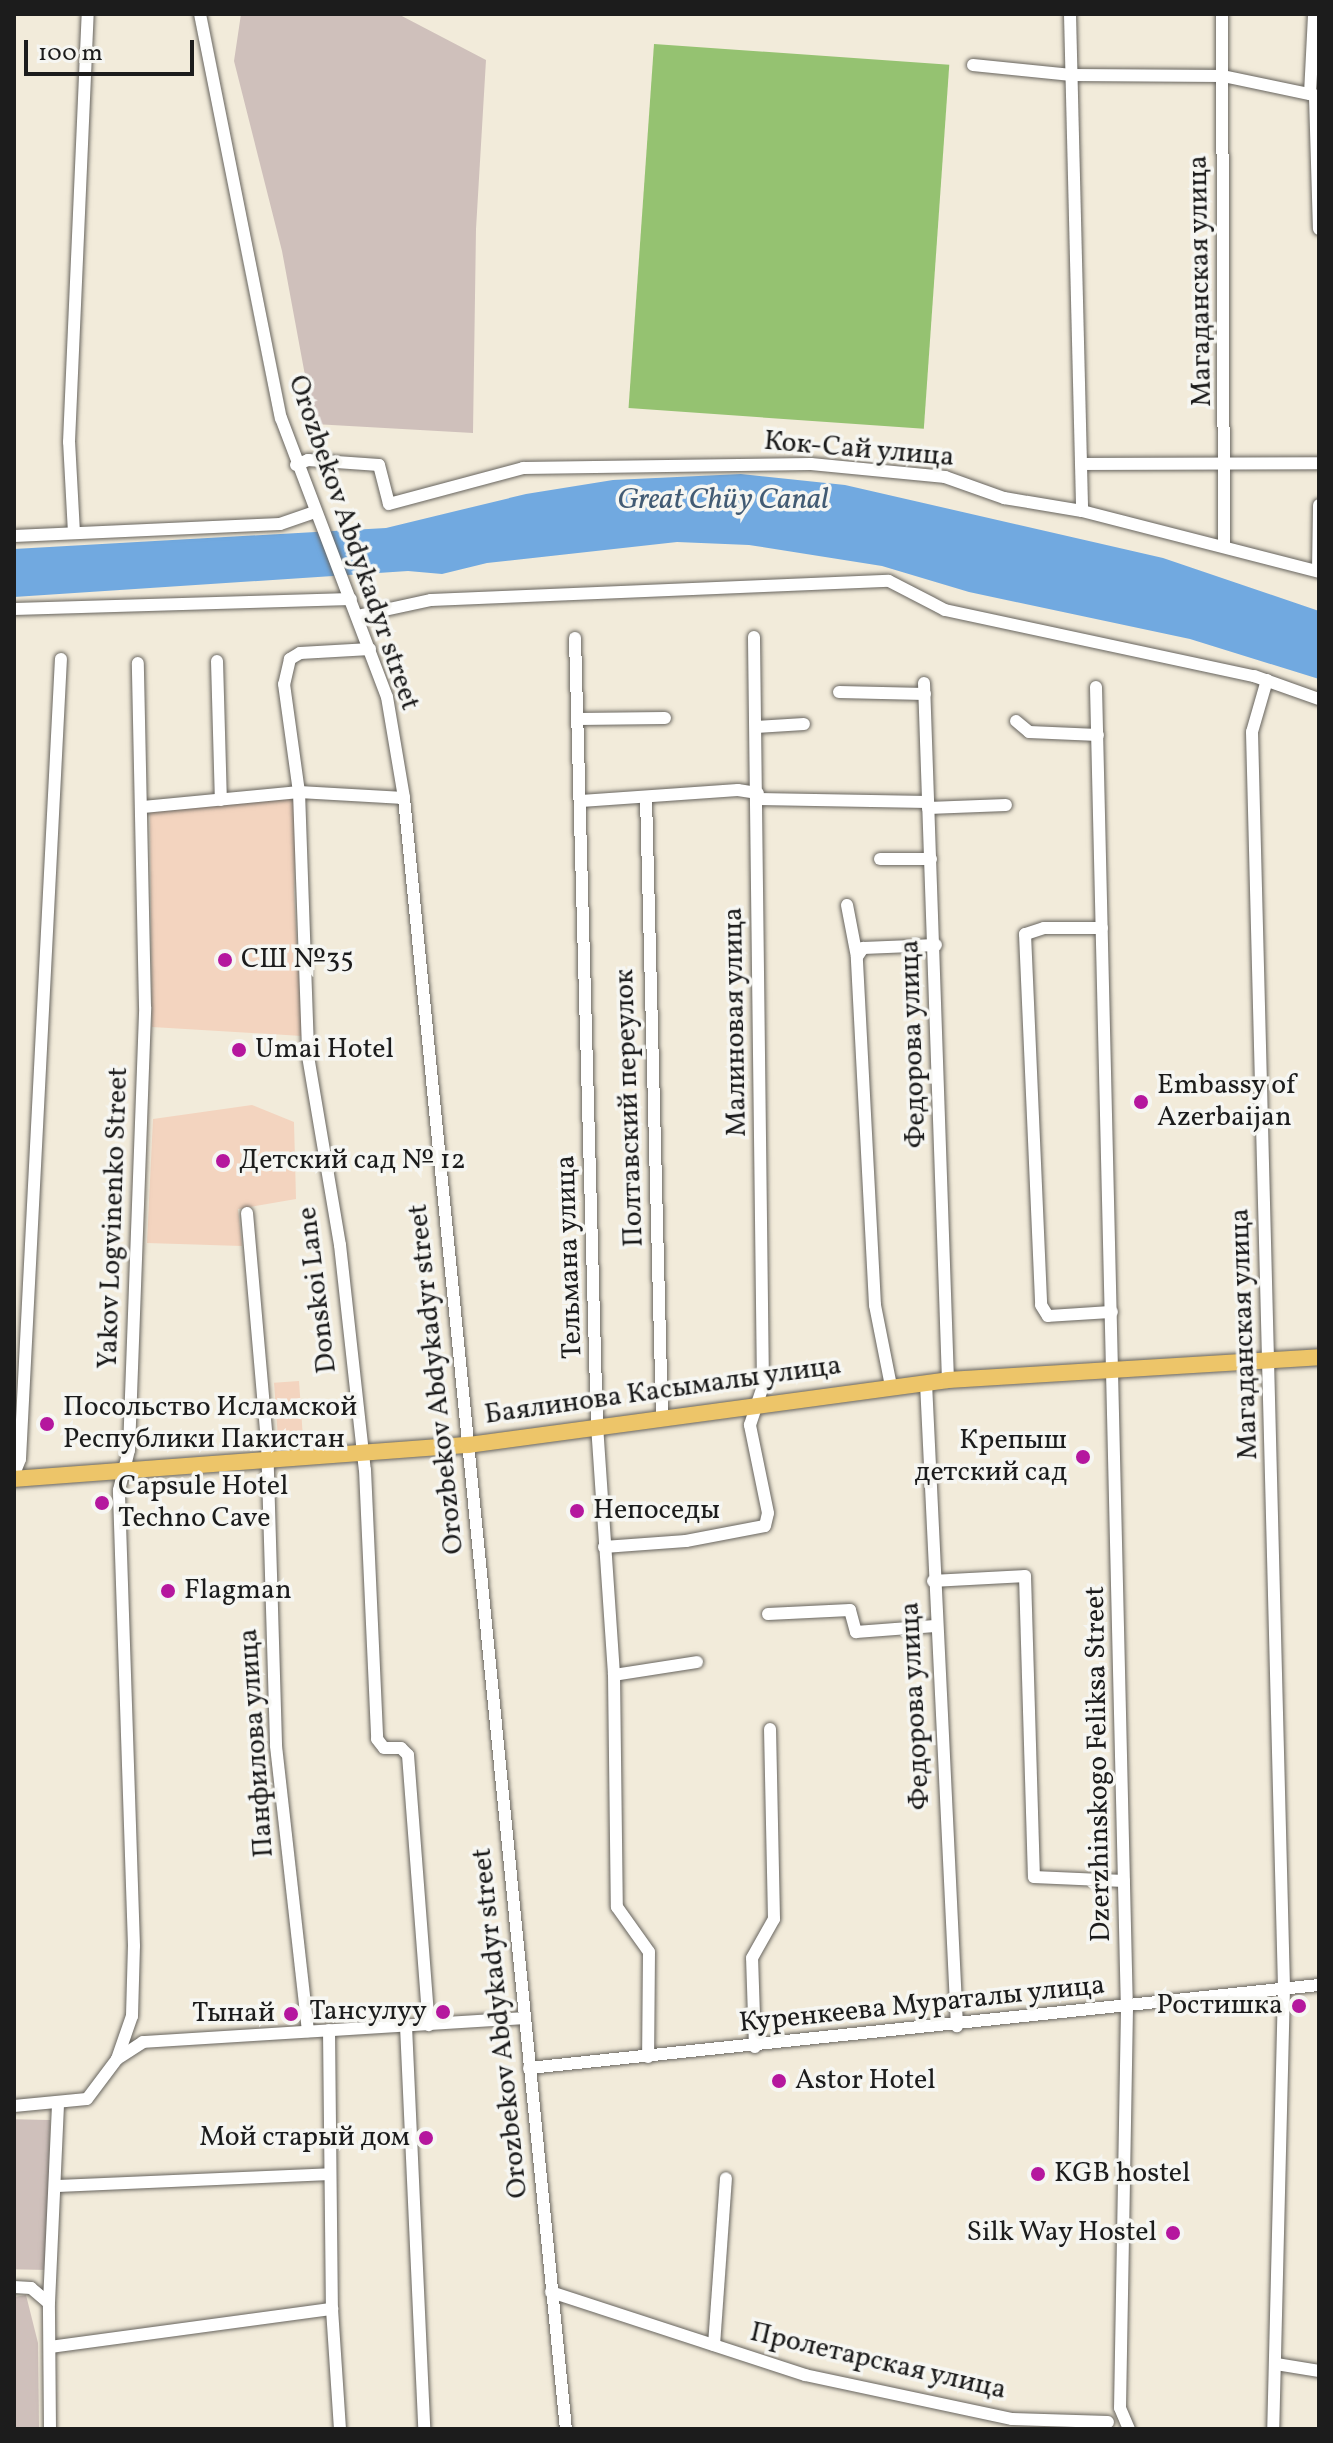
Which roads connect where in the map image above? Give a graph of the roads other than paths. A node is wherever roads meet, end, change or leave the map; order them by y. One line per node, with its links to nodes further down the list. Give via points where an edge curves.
1 (88, 14): 18 (street, via 69,442)
2 (200, 14): 14 (street, Orozbekov Abdykadyr street, via 262,342)
3 (1070, 14): 7 (street)
4 (1222, 14): 8 (street, Магаданская улица)
5 (1314, 14): 9 (street)
6 (973, 65): 7 (street)
7 (1071, 75): 8 (street); 13 (street)
8 (1223, 76): 9 (street); 11 (street, Магаданская улица)
9 (1315, 95): 10 (street)
10 (1319, 229)
11 (1227, 463): 12 (street); 13 (street); 20 (street, Магаданская улица)
12 (1319, 463)
13 (1081, 464): 16 (street)
14 (296, 465): 16 (street, Кок-Сай улица, via 308,460 379,465 389,504 523,468 811,464 945,477 1004,498); 17 (street, Orozbekov Abdykadyr street)
15 (1319, 505): 21 (street)
16 (1082, 511): 20 (street, Кок-Сай улица)
17 (316, 516): 18 (street, via 280,524); 22 (street, Orozbekov Abdykadyr street)
18 (74, 533): 19 (street)
19 (14, 536)
20 (1224, 547): 21 (street, Кок-Сай улица)
21 (1318, 571)
22 (348, 594): 23 (street); 24 (street, Orozbekov Abdykadyr street)
23 (14, 609)
24 (357, 616): 27 (street, Orozbekov Abdykadyr street); 31 (street, via 431,600 889,581 945,610)
25 (754, 637): 39 (street, Малиновая улица)
26 (575, 638): 36 (street, Тельмана улица)
27 (370, 649): 41 (street, Donskoi Lane, via 300,653 290,659 284,684); 44 (street, Orozbekov Abdykadyr street, via 387,697)
28 (61, 659): 71 (street, via 20,1459)
29 (217, 661): 45 (street)
30 (138, 663): 49 (street, Yakov Logvinenko Street)
31 (1267, 680): 34 (street); 59 (street, Магаданская улица, via 1252,732 1256,1009)
32 (1096, 687): 40 (street, Dzerzhinskogo Feliksa Street)
33 (839, 692): 47 (street, Федорова улица, via 924,688)
34 (1319, 699)
35 (665, 718): 36 (street)
36 (578, 719): 46 (street, Тельмана улица)
37 (1016, 721): 40 (street, via 1029,732)
38 (804, 724): 39 (street)
39 (756, 727): 42 (street, Малиновая улица)
40 (1098, 735): 53 (street, Dzerzhinskogo Feliksa Street)
41 (299, 792): 44 (street); 45 (street); 68 (street, Donskoi Lane, via 308,1056 340,1245)
42 (758, 796): 43 (street); 47 (street); 64 (street, Малиновая улица, via 763,1386)
43 (646, 797): 46 (street); 65 (street, Полтавский переулок)
44 (404, 798): 67 (street, Orozbekov Abdykadyr street)
45 (221, 800): 49 (street)
46 (581, 801): 66 (street, Тельмана улица)
47 (928, 805): 48 (street); 51 (street, Федорова улица)
48 (1006, 805)
49 (143, 807): 70 (street, Yakov Logvinenko Street, via 145,1022)
50 (880, 859): 51 (street)
51 (931, 859): 54 (street, Федорова улица)
52 (847, 905): 55 (street)
53 (1102, 928): 57 (street, Dzerzhinskogo Feliksa Street); 57 (street, via 1044,928 1025,934 1041,1305 1048,1316)
54 (936, 945): 55 (street, via 863,948); 61 (street, Федорова улица)
55 (857, 957): 63 (street, via 875,1305)
56 (247, 1213): 69 (street, Панфилова улица)
57 (1112, 1312): 60 (street, Dzerzhinskogo Feliksa Street)
58 (1319, 1357): 59 (main road, Баялинова Касымалы улица)
59 (1271, 1359): 60 (main road, Баялинова Касымалы улица); 81 (street, Магаданская улица)
60 (1116, 1367): 61 (main road, Баялинова Касымалы улица); 79 (street, Dzerzhinskogo Feliksa Street)
61 (948, 1380): 62 (main road, Баялинова Касымалы улица)
62 (926, 1383): 63 (main road, Баялинова Касымалы улица); 73 (street, Федорова улица)
63 (891, 1386): 64 (main road, Баялинова Касымалы улица)
64 (757, 1405): 65 (main road, Баялинова Касымалы улица); 72 (street, Малиновая улица, via 750,1425 768,1513 765,1526 686,1541)
65 (662, 1417): 66 (main road, Баялинова Касымалы улица)
66 (597, 1425): 67 (main road, Баялинова Касымалы улица); 72 (street, Тельмана улица)
67 (468, 1445): 68 (main road, Баялинова Касымалы улица); 83 (street, Orozbekov Abdykadyr street)
68 (362, 1453): 69 (main road, Баялинова Касымалы улица); 84 (street, Donskoi Lane, via 377,1739 384,1748 401,1748 408,1755)
69 (266, 1460): 70 (main road, Баялинова Касымалы улица); 88 (street, Панфилова улица, via 276,1746)
70 (125, 1471): 71 (main road, Баялинова Касымалы улица); 91 (street, Yakov Logvinenko Street, via 119,1490 134,1946 132,2016)
71 (14, 1477)
72 (604, 1547): 77 (street, Тельмана улица)
73 (933, 1581): 75 (street, Федорова улица); 79 (street, via 1025,1576 1034,1877)
74 (768, 1614): 75 (street, via 850,1610 856,1632)
75 (935, 1626): 86 (street, Федорова улица)
76 (697, 1662): 77 (street)
77 (614, 1675): 90 (street, Тельмана улица, via 617,1907 649,1952)
78 (770, 1729): 89 (street, via 774,1919 752,1958)
79 (1124, 1881): 82 (street, Dzerzhinskogo Feliksa Street)
80 (1319, 1985): 81 (street, Куренкеева Мураталы улица)
81 (1284, 1988): 82 (street, Куренкеева Мураталы улица); 104 (street, Магаданская улица)
82 (1127, 2008): 86 (street, Куренкеева Мураталы улица); 106 (street, Dzerzhinskogo Feliksa Street)
83 (523, 2018): 84 (street); 92 (street, Orozbekov Abdykadyr street)
84 (429, 2025): 85 (street)
85 (406, 2026): 87 (street); 110 (street)
86 (957, 2026): 89 (street, Куренкеева Мураталы улица)
87 (329, 2030): 88 (street); 95 (street)
88 (308, 2031): 91 (street, via 143,2042)
89 (755, 2047): 90 (street, Куренкеева Мураталы улица)
90 (648, 2057): 92 (street, Куренкеева Мураталы улица)
91 (117, 2059): 93 (street, via 96,2094)
92 (529, 2068): 99 (street, Orozbekov Abdykadyr street)
93 (58, 2102): 94 (street); 97 (street)
94 (14, 2106)
95 (330, 2174): 97 (street); 101 (street)
96 (726, 2178): 102 (street)
97 (58, 2186): 100 (street)
98 (14, 2287): 100 (street, via 31,2288)
99 (551, 2292): 102 (street, Пролетарская улица); 111 (street, Orozbekov Abdykadyr street)
100 (49, 2303): 103 (street)
101 (332, 2309): 103 (street); 109 (street)
102 (714, 2345): 107 (street, Пролетарская улица, via 805,2375 1012,2419)
103 (50, 2347): 108 (street)
104 (1276, 2364): 105 (street); 113 (street, Магаданская улица)
105 (1319, 2371)
106 (1120, 2408): 107 (street); 112 (street, Dzerzhinskogo Feliksa Street)
107 (1107, 2426)
108 (50, 2429)
109 (340, 2429)
110 (424, 2429)
111 (566, 2429)
112 (1129, 2429)
113 (1273, 2429)

